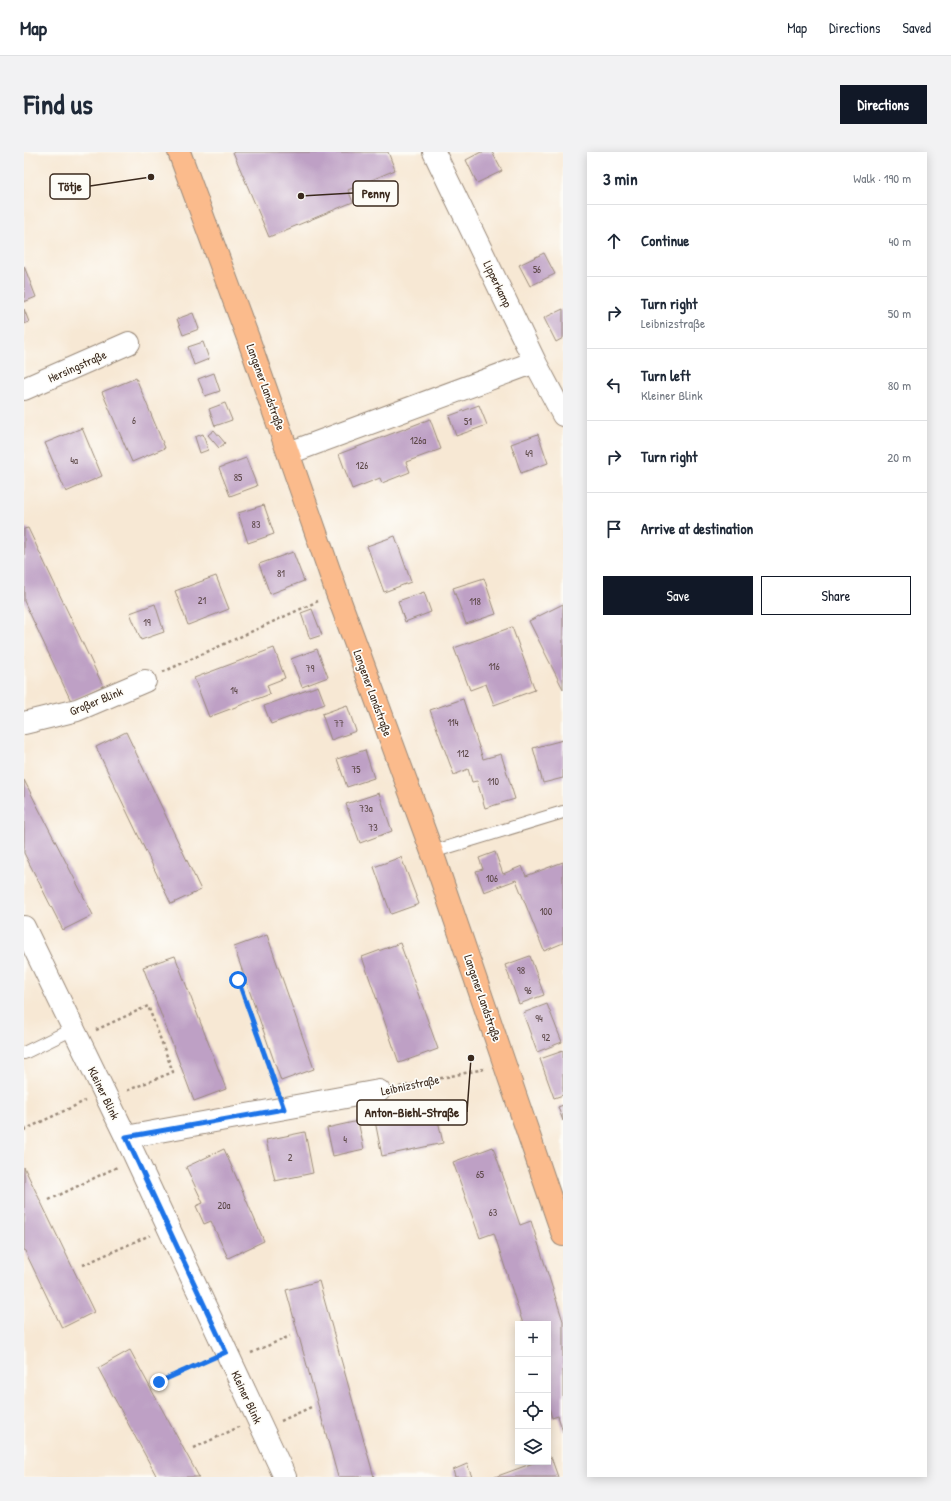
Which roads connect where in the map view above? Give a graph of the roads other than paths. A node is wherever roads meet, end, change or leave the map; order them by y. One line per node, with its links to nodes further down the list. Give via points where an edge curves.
1 (179, 152): 7 (main road, Langener Landstraße)
2 (434, 152): 4 (street, Lipperkamp)
3 (129, 343): 5 (street, Hersingstraße)
4 (535, 362): 6 (street, Lipperkamp); 7 (street)
5 (24, 389)
6 (563, 415)
7 (289, 453): 11 (main road, Langener Landstraße, via 336,592)
8 (145, 681): 9 (street, Großer Blink, via 77,710)
9 (24, 723)
10 (563, 812): 11 (lane)
11 (432, 852): 17 (main road, Langener Landstraße)
12 (24, 927): 13 (street, Kleiner Blink)
13 (75, 1034): 14 (lane); 16 (street, Kleiner Blink)
14 (24, 1053)
15 (379, 1091): 16 (street, Leibnizstraße)
16 (126, 1137): 18 (street, Kleiner Blink)
17 (563, 1235)
18 (285, 1477)

